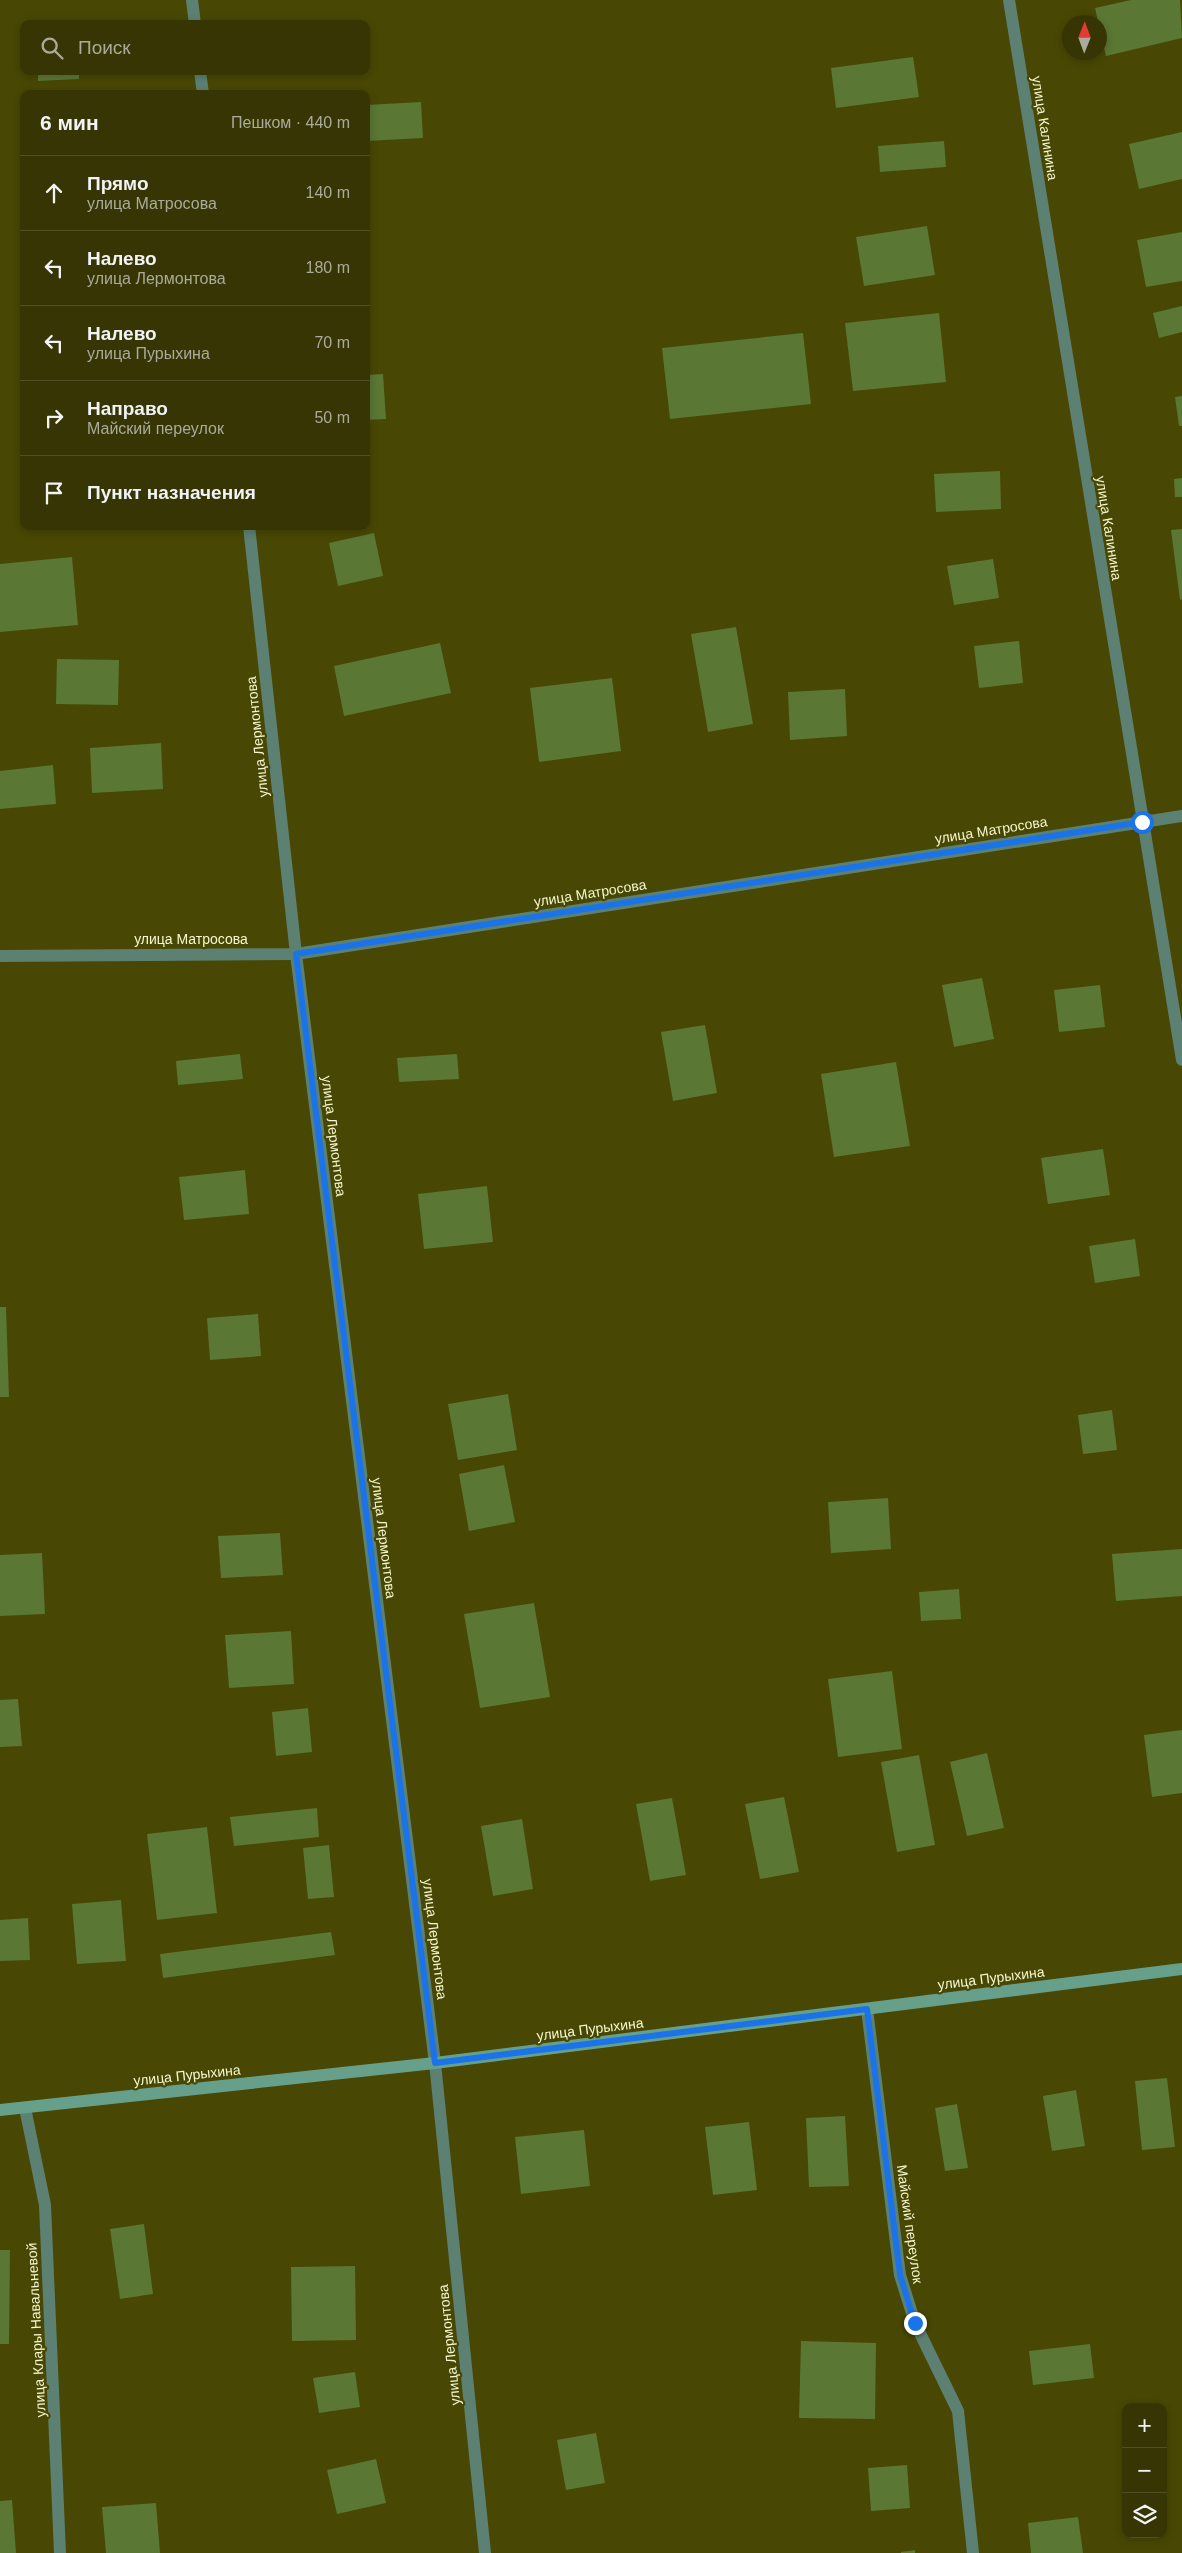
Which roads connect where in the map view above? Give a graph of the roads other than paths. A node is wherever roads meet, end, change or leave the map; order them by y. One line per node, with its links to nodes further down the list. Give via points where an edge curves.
1 (192, 0): 3 (street)
2 (1009, 0): 8 (street, улица Калинина)
3 (194, 20)
4 (201, 75): 5 (street)
5 (202, 90)
6 (249, 530): 9 (street, улица Лермонтова)
7 (1182, 816): 8 (street, улица Матросова)
8 (1142, 822): 9 (street, улица Матросова); 11 (street, улица Калинина)
9 (296, 954): 10 (street, улица Матросова); 14 (street, улица Лермонтова)
10 (0, 956)
11 (1182, 1060)
12 (1182, 1969): 13 (street, улица Пурыхина)
13 (867, 2009): 14 (street, улица Пурыхина); 19 (street, Майский переулок, via 900,2275 915,2323 958,2411)
14 (435, 2063): 15 (street, улица Пурыхина); 18 (street, улица Лермонтова)
15 (25, 2108): 16 (street, улица Пурыхина); 17 (street, улица Клары Навальневой, via 45,2205)
16 (0, 2110)
17 (60, 2553)
18 (485, 2553)
19 (973, 2553)

